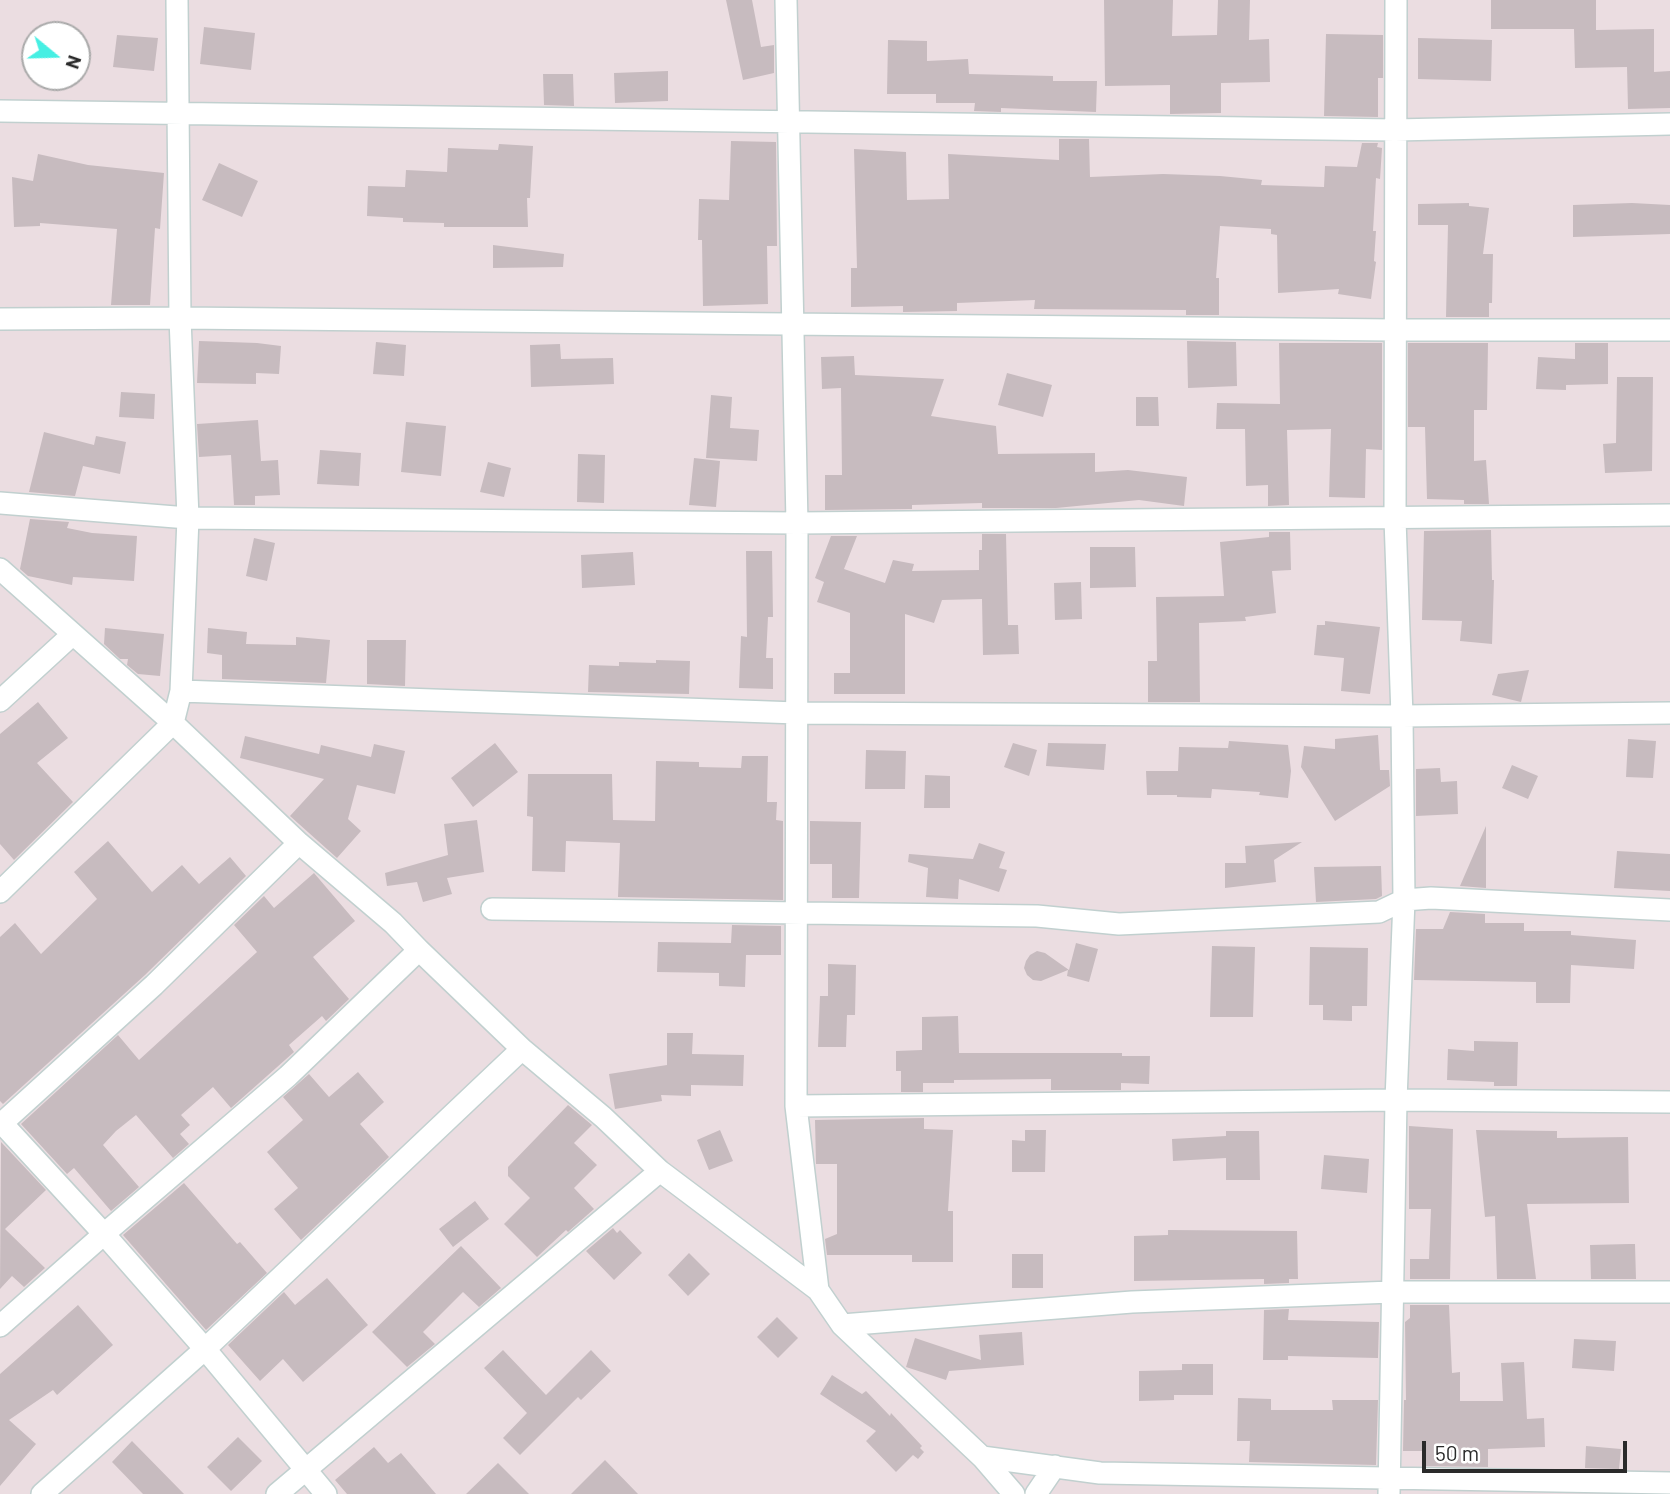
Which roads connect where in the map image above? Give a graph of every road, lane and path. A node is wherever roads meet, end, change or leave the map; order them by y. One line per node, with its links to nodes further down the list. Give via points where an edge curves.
1 (177, 0): 5 (street)
2 (786, 0): 6 (street)
3 (1396, 0): 8 (street)
4 (0, 111): 5 (street)
5 (179, 112): 6 (street); 9 (street)
6 (789, 121): 8 (street); 11 (street)
7 (1670, 124): 8 (street)
8 (1395, 130): 12 (street)
9 (180, 318): 10 (street); 11 (street); 16 (street)
10 (0, 319)
11 (793, 324): 12 (street); 18 (street)
12 (1394, 330): 13 (street); 17 (street)
13 (1670, 330)
14 (0, 503): 16 (street)
15 (1670, 515): 17 (street)
16 (188, 518): 18 (street); 21 (street)
17 (1395, 519): 18 (street); 25 (street)
18 (797, 523): 23 (street)
19 (0, 569): 20 (street)
20 (73, 634): 22 (street); 26 (street)
21 (181, 691): 23 (street); 26 (street)
22 (0, 701)
23 (797, 713): 25 (street); 32 (street)
24 (1670, 713): 25 (street)
25 (1402, 716): 29 (street)
26 (173, 723): 27 (street); 28 (street)
27 (299, 843): 33 (street); 38 (street, via 154,985)
28 (0, 892)
29 (1404, 900): 31 (street); 32 (street, via 1379,912 1119,924 1037,916); 35 (street)
30 (492, 909): 32 (street)
31 (1670, 910)
32 (798, 911): 37 (street)
33 (419, 950): 34 (street); 40 (street, via 288,1076)
34 (522, 1049): 39 (street); 46 (street)
35 (1396, 1100): 36 (street); 37 (street); 42 (street)
36 (1670, 1102)
37 (796, 1106): 41 (street)
38 (1, 1123): 40 (street)
39 (660, 1171): 41 (street); 49 (street)
40 (104, 1234): 45 (street); 46 (street)
41 (818, 1290): 44 (street)
42 (1392, 1292): 43 (street); 44 (street, via 1132,1302); 51 (street)
43 (1670, 1292)
44 (842, 1325): 47 (street)
45 (0, 1326)
46 (205, 1349): 49 (street); 52 (street)
47 (982, 1457): 48 (street); 55 (street)
48 (1055, 1466): 51 (street, via 1100,1473); 56 (street)
49 (304, 1470): 53 (street); 54 (street)
50 (1670, 1483): 51 (street)
51 (1390, 1486)
52 (42, 1494)
53 (277, 1494)
54 (326, 1494)
55 (1014, 1494)
56 (1036, 1494)

